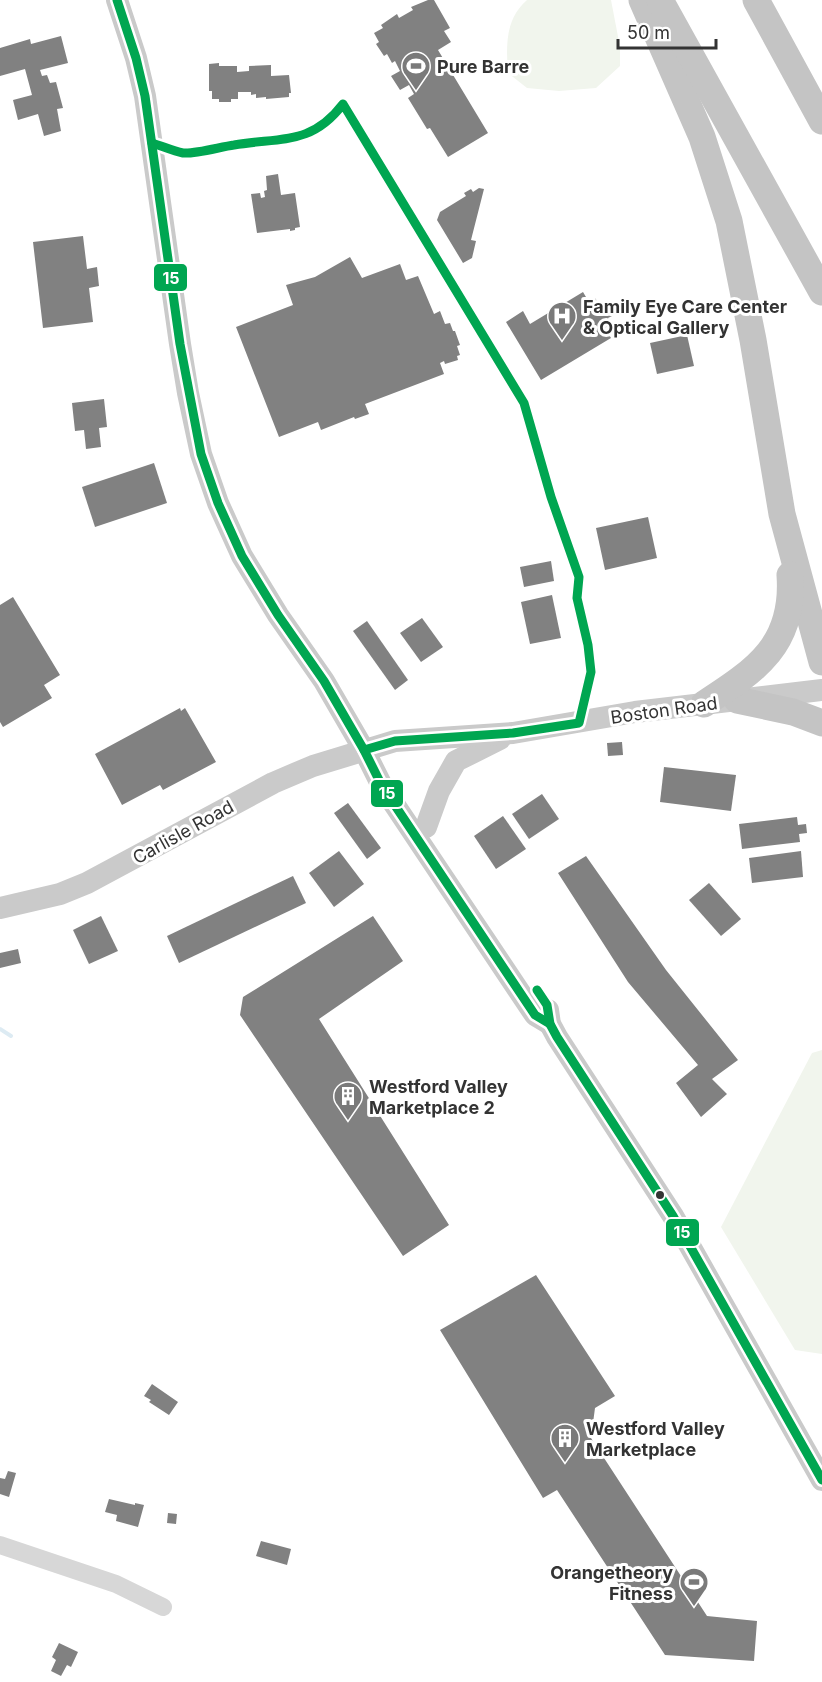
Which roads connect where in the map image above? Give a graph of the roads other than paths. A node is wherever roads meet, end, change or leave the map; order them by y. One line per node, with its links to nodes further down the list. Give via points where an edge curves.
1 (117, 0): 16 (main road, via 145,96 180,344 201,454 242,556)
2 (642, 0): 9 (highway, via 702,137 729,221)
3 (660, 0): 8 (highway)
4 (756, 0): 7 (highway)
5 (765, 0): 6 (highway)
6 (822, 84)
7 (822, 121)
8 (822, 292)
9 (788, 535): 10 (highway); 13 (highway, via 791,585 781,633 771,652 754,669)
10 (822, 662)
11 (822, 690): 12 (main road, Boston Road)
12 (736, 700): 13 (main road, Boston Road); 14 (highway, via 793,712)
13 (704, 704): 15 (main road, Boston Road)
14 (822, 723)
15 (513, 733): 16 (main road, Boston Road, via 395,741); 17 (main road, via 456,760)
16 (364, 750): 17 (main road, via 393,777); 18 (main road, Carlisle Road, via 273,783 87,883 60,894); 19 (main road, via 382,786 528,1006)
17 (426, 827): 19 (main road, via 547,1005)
18 (0, 908)
19 (550, 1024): 20 (main road, via 669,1210)
20 (822, 1480)
21 (0, 1545): 22 (street, via 117,1584)
22 (163, 1607)

